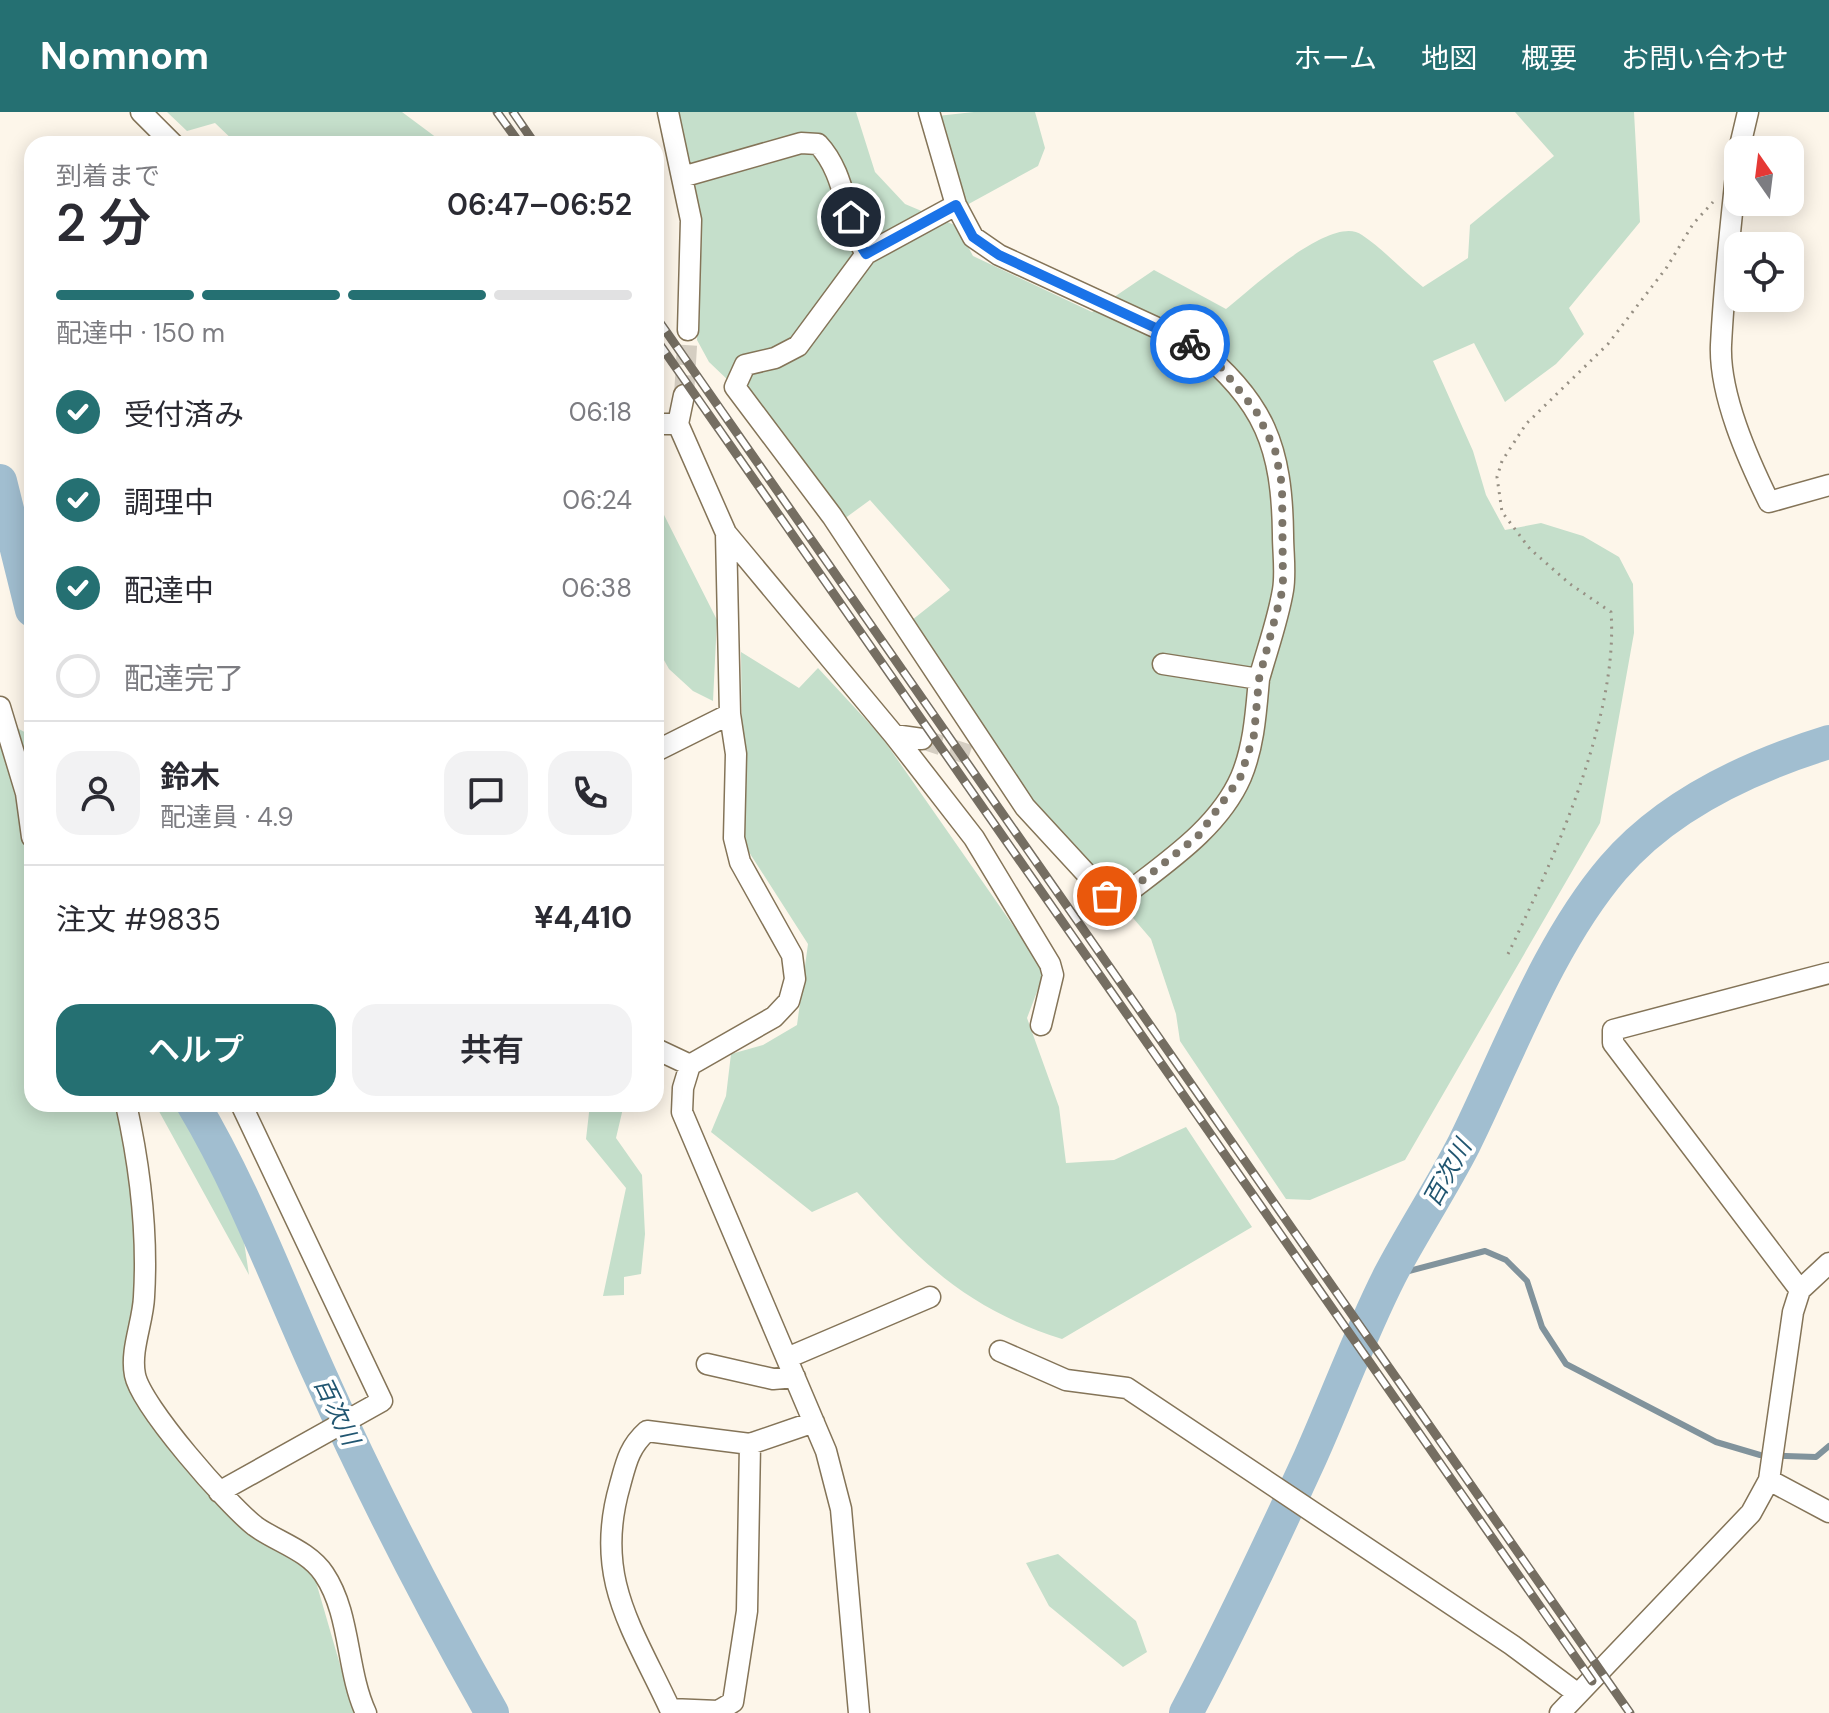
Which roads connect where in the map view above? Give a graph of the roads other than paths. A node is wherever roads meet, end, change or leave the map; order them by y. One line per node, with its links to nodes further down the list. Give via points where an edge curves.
1 (141, 112): 5 (street)
2 (668, 112): 7 (street)
3 (929, 112): 8 (street)
4 (1748, 112): 6 (street)
5 (165, 136)
6 (1742, 136)
7 (682, 177): 10 (street, via 801,143 818,144 838,171 857,240); 11 (street, via 691,220)
8 (956, 205): 10 (street); 18 (street, via 973,237 999,255 1194,345 1218,364 1256,411 1275,450 1282,485 1283,588)
9 (1733, 216): 15 (street, via 1721,343 1726,387 1748,460 1769,502)
10 (866, 254): 18 (street, via 798,346 745,365 735,387 905,623 982,759 1107,896 1118,900 1198,836 1229,797 1254,735)
11 (688, 330)
12 (684, 395): 14 (street)
13 (664, 424): 14 (street)
14 (678, 424): 16 (street)
15 (1829, 485)
16 (726, 533): 20 (street); 21 (street)
17 (1163, 664): 18 (street)
18 (1259, 679)
19 (0, 707): 24 (street)
20 (730, 714): 23 (street); 28 (street, via 736,754 734,838 740,862 792,955 795,979 789,1001 774,1017)
21 (894, 735): 22 (street); 26 (street, via 974,838 1050,964 1053,975)
22 (922, 739)
23 (664, 747)
24 (24, 786)
25 (1829, 973): 32 (street, via 1613,1030 1613,1043)
26 (1041, 1025)
27 (664, 1053): 28 (street)
28 (690, 1065): 36 (street, via 682,1112)
29 (128, 1112): 40 (street, via 139,1162 144,1227 144,1298 135,1374 143,1397)
30 (245, 1112): 40 (street, via 382,1401)
31 (1829, 1263): 32 (street)
32 (1800, 1290): 39 (street)
33 (930, 1297): 36 (street)
34 (1000, 1351): 42 (street, via 1066,1380 1127,1388)
35 (707, 1364): 36 (street, via 773,1379)
36 (791, 1368): 37 (street)
37 (814, 1422): 38 (street); 44 (street, via 841,1509)
38 (750, 1444): 38 (street, via 747,1611 733,1702 718,1711 670,1709 617,1600 610,1551 614,1505 632,1445 647,1431)
39 (1771, 1462): 41 (street); 42 (street, via 1751,1513)
40 (219, 1492): 43 (street, via 256,1526 323,1572 335,1596)
41 (1829, 1512)
42 (1578, 1694): 45 (street)
43 (366, 1713)
44 (859, 1713)
45 (1560, 1713)

